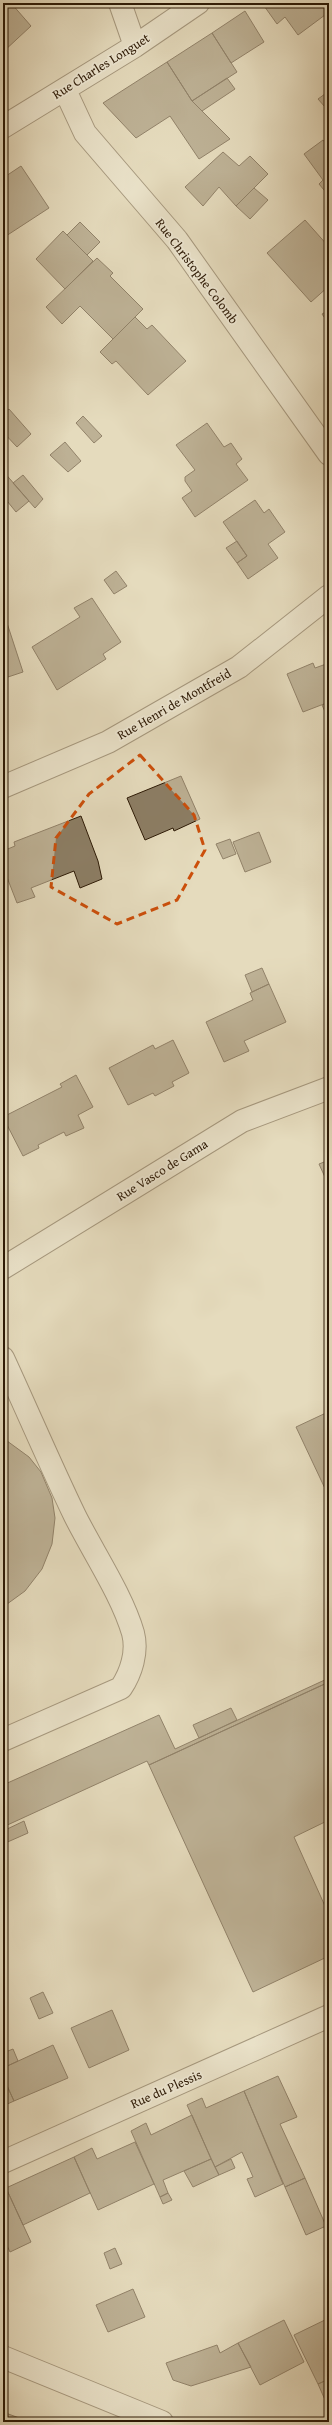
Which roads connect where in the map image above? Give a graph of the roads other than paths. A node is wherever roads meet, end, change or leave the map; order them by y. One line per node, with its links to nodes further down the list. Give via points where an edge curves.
1 (120, 3): 3 (street)
2 (198, 3): 3 (street, Rue Charles Longuet)
3 (135, 46): 4 (street, Rue Charles Longuet)
4 (64, 90): 5 (street, Rue Charles Longuet); 6 (street, Rue Christophe Colomb, via 85,133 177,240)
5 (3, 127)
6 (329, 454)
7 (329, 596): 8 (street, Rue Henri de Montfreid, via 232,671 108,742)
8 (3, 787)
9 (329, 1088): 10 (street, Rue Vasco de Gama, via 242,1121)
10 (3, 1268)
11 (3, 1358): 12 (street, via 75,1515 124,1609 134,1634 130,1673 121,1688)
12 (3, 1740)
13 (329, 2016): 14 (street, Rue du Plessis)
14 (3, 2162)
15 (3, 2357): 16 (street)
16 (162, 2422)

